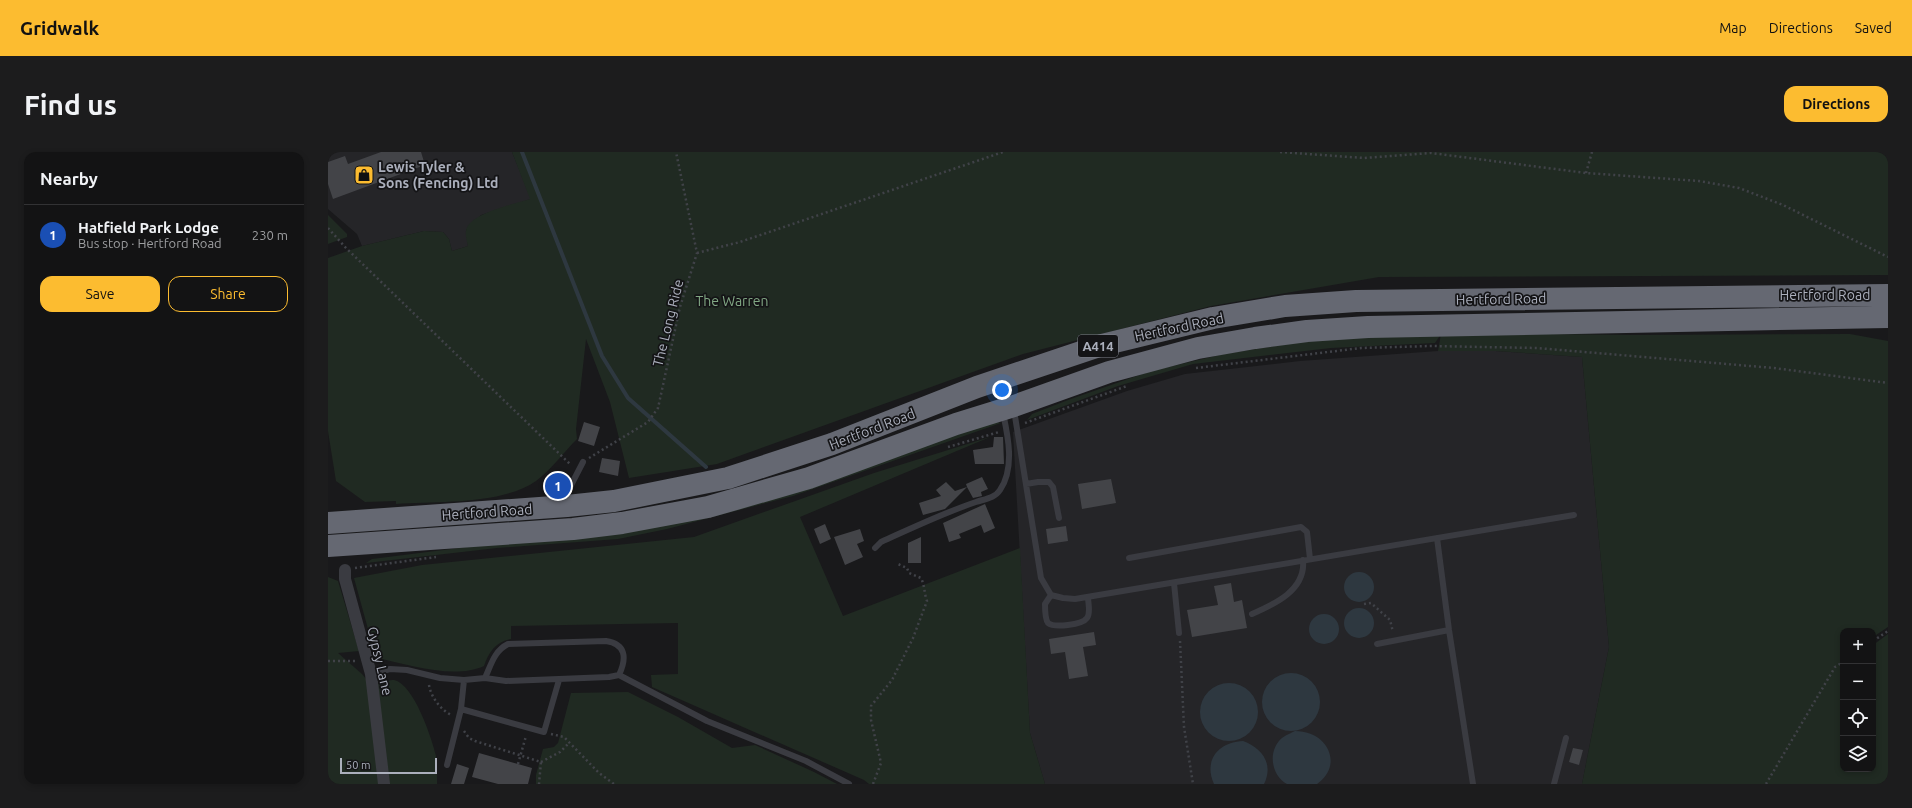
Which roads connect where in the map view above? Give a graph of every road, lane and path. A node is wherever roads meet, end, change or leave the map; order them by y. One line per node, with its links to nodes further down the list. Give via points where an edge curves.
1 (676, 152): 7 (path, The Long Ride)
2 (1003, 152): 7 (path, via 740,242)
3 (1280, 152): 5 (path, via 1364,158 1431,153)
4 (1592, 152): 5 (path)
5 (1586, 173): 8 (path, via 1699,181 1739,188 1783,205)
6 (328, 228): 17 (path)
7 (697, 253): 16 (path, The Long Ride, via 680,308 658,408 648,422)
8 (1888, 257)
9 (1888, 295): 19 (highway, Hertford Road / A414, via 1356,301 1263,310 1177,325 1102,344 977,387 832,444 728,478 614,501)
10 (1886, 318): 14 (highway, Hertford Road / A414, via 1424,325 1307,331 1198,348 1109,372)
11 (1194, 368): 12 (path, via 1361,348 1536,348 1774,368)
12 (1888, 383)
13 (1133, 384): 14 (path)
14 (1010, 417): 15 (path); 18 (lane); 24 (highway, Hertford Road / A414, via 956,424 809,478 708,507 573,529); 25 (lane, via 1008,463 1000,489 995,496 950,511 881,542)
15 (943, 448)
16 (583, 462): 17 (lane)
17 (578, 472): 19 (lane, via 567,493)
18 (1026, 484): 21 (lane, via 1049,482 1053,487); 33 (lane, via 1041,578)
19 (567, 506): 22 (highway, Hertford Road / A414)
20 (1574, 515): 23 (lane)
21 (1058, 518)
22 (329, 521)
23 (1437, 538): 28 (lane); 37 (lane)
24 (328, 546)
25 (875, 548)
26 (437, 557): 31 (path)
27 (1129, 558): 28 (lane, via 1301,527 1307,532)
28 (1310, 559): 29 (lane)
29 (1303, 560): 32 (lane); 36 (lane, via 1301,580 1294,588 1272,605)
30 (898, 564): 67 (path, via 921,578 926,588 924,594 927,601 913,638 892,680 871,706 871,720 881,763)
31 (345, 570): 43 (street, Gypsy Lane, via 345,579)
32 (1174, 583): 34 (lane); 39 (lane)
33 (1052, 595): 34 (lane, via 1063,598); 34 (lane, via 1045,604 1047,621 1061,626 1079,623 1087,618)
34 (1088, 597)
35 (1364, 604): 41 (path, via 1371,603 1390,620)
36 (1252, 614)
37 (1449, 630): 41 (lane); 69 (lane)
38 (1888, 631): 40 (path)
39 (1179, 633): 68 (path, via 1184,727)
40 (1876, 639)
41 (1395, 640): 42 (lane)
42 (1377, 644)
43 (367, 660): 44 (path); 46 (street, Gypsy Lane)
44 (328, 661)
45 (1840, 664): 71 (path, via 1835,667)
46 (371, 674): 48 (lane, via 390,669 407,670); 63 (street, Gypsy Lane)
47 (620, 675): 49 (lane, via 623,652 620,645 614,642 522,643 508,644 498,650); 51 (lane, via 609,678); 66 (lane, via 707,721 806,761)
48 (429, 676): 50 (lane); 53 (path, via 428,686 432,695 447,713)
49 (485, 678): 50 (lane); 51 (lane, via 506,681)
50 (464, 680): 52 (lane)
51 (559, 680): 56 (lane)
52 (462, 709): 53 (lane); 55 (lane)
53 (459, 719): 54 (lane)
54 (457, 725): 59 (path, via 475,741); 62 (lane)
55 (528, 728): 56 (lane); 59 (path)
56 (544, 732): 58 (path, via 564,737)
57 (1566, 738): 70 (lane)
58 (569, 743): 60 (path, via 560,752); 65 (path)
59 (520, 755): 60 (path); 61 (path)
60 (541, 762): 64 (path)
61 (518, 764)
62 (447, 766)
63 (384, 784)
64 (539, 784)
65 (614, 784)
66 (849, 784)
67 (873, 784)
68 (1193, 784)
69 (1473, 784)
70 (1554, 784)
71 (1766, 784)

